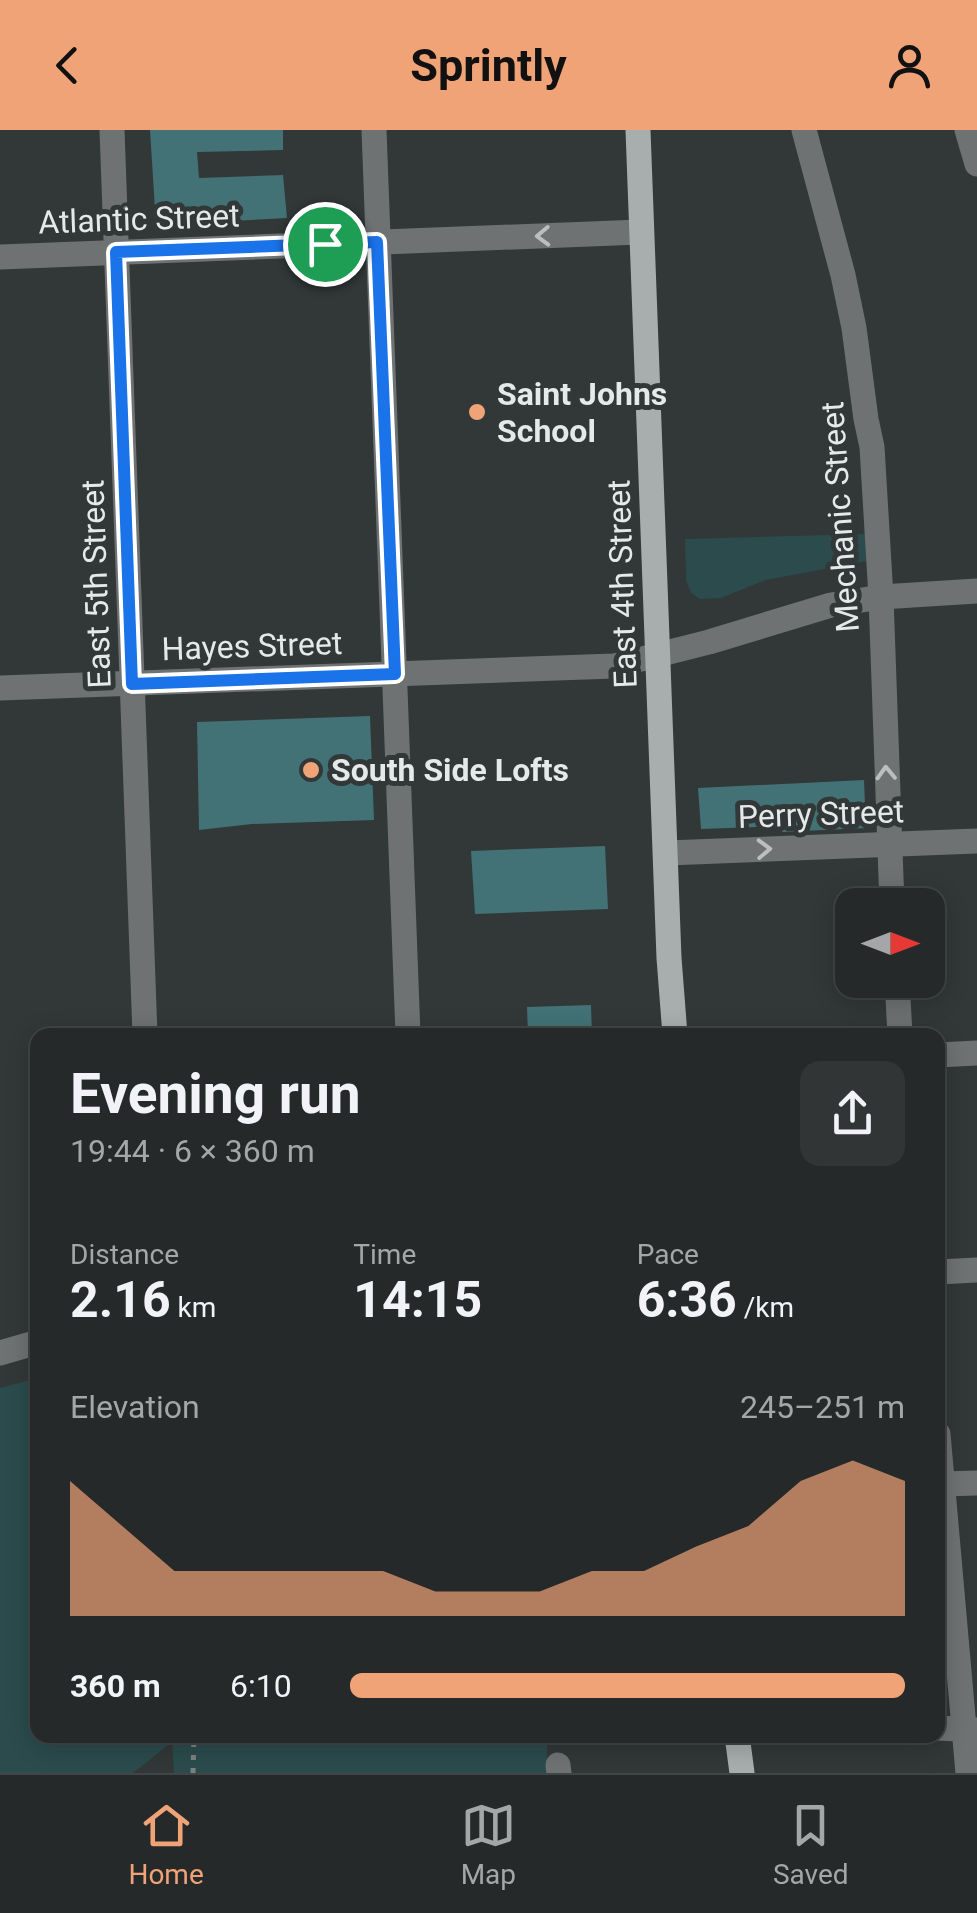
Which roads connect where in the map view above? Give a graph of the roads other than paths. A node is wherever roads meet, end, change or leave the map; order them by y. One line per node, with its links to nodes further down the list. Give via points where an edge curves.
1 (112, 130): 9 (street, East 5th Street)
2 (374, 130): 8 (street)
3 (638, 130): 7 (main road, East 4th Street)
4 (804, 130): 12 (street, Mechanic Street, via 854,328 872,448)
5 (967, 130): 6 (street)
6 (977, 164)
7 (640, 232): 8 (street, Atlantic Street, one-way to 8); 13 (main road, East 4th Street)
8 (377, 242): 9 (street, Atlantic Street); 14 (street)
9 (116, 252): 10 (street, Atlantic Street); 15 (street, East 5th Street)
10 (0, 256)
11 (977, 590): 12 (street, Hayes Street)
12 (881, 597): 13 (street, Hayes Street); 18 (street, Mechanic Street, one-way to 12)
13 (658, 654): 14 (street, Hayes Street, via 614,666); 19 (main road, East 4th Street)
14 (395, 674): 15 (street, Hayes Street); 23 (street)
15 (132, 684): 16 (street, Hayes Street); 22 (street, East 5th Street)
16 (0, 688)
17 (977, 841): 18 (street, Perry Street)
18 (888, 844): 19 (street, Perry Street, one-way to 18); 20 (street, Mechanic Street)
19 (667, 852): 24 (main road, East 4th Street)
20 (891, 888)
21 (898, 998): 25 (street)
22 (145, 1028)
23 (408, 1028)
24 (674, 1028)
25 (900, 1028)
26 (977, 1053): 27 (street)
27 (945, 1054)
28 (977, 1270): 29 (street)
29 (945, 1272)
30 (30, 1344): 31 (street)
31 (0, 1353)
32 (977, 1482): 33 (street)
33 (945, 1484)
34 (945, 1509): 36 (street)
35 (945, 1728): 36 (street)
36 (971, 1730): 39 (street)
37 (739, 1743): 38 (main road)
38 (742, 1773)
39 (968, 1773)

